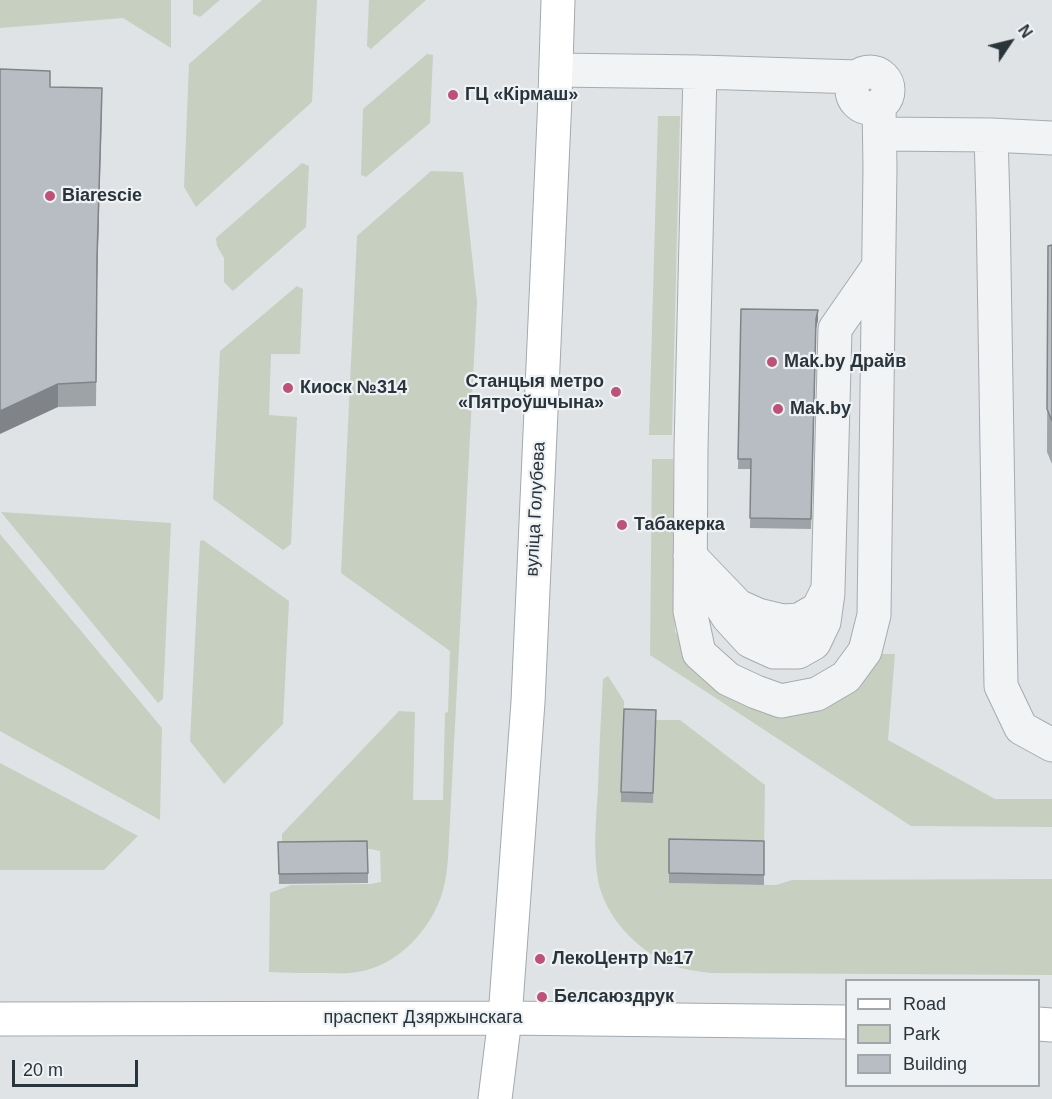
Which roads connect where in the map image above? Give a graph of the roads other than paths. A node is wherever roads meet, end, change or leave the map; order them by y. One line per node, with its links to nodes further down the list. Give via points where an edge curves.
1 (558, 0): 2 (main road, вуліца Голубева)
2 (556, 70): 3 (lane); 10 (main road, вуліца Голубева, via 528,702)
3 (700, 72): 4 (lane, via 857,77 873,72 883,78 888,89); 8 (lane)
4 (879, 119): 5 (lane); 7 (lane)
5 (991, 135): 6 (lane); 9 (lane, via 1001,686 1021,728)
6 (1052, 138)
7 (878, 267): 8 (lane, via 835,328 828,589 818,609 799,620 758,615 738,606); 8 (lane, via 874,615 865,651 846,677 817,694 781,701 728,679 699,652 690,611)
8 (690, 556)
9 (1052, 744)
10 (505, 1018): 11 (main road, праспект Дзяржынскага); 12 (main road, праспект Дзяржынскага); 13 (main road, вуліца Голубева)
11 (0, 1019)
12 (845, 1022)
13 (495, 1099)

